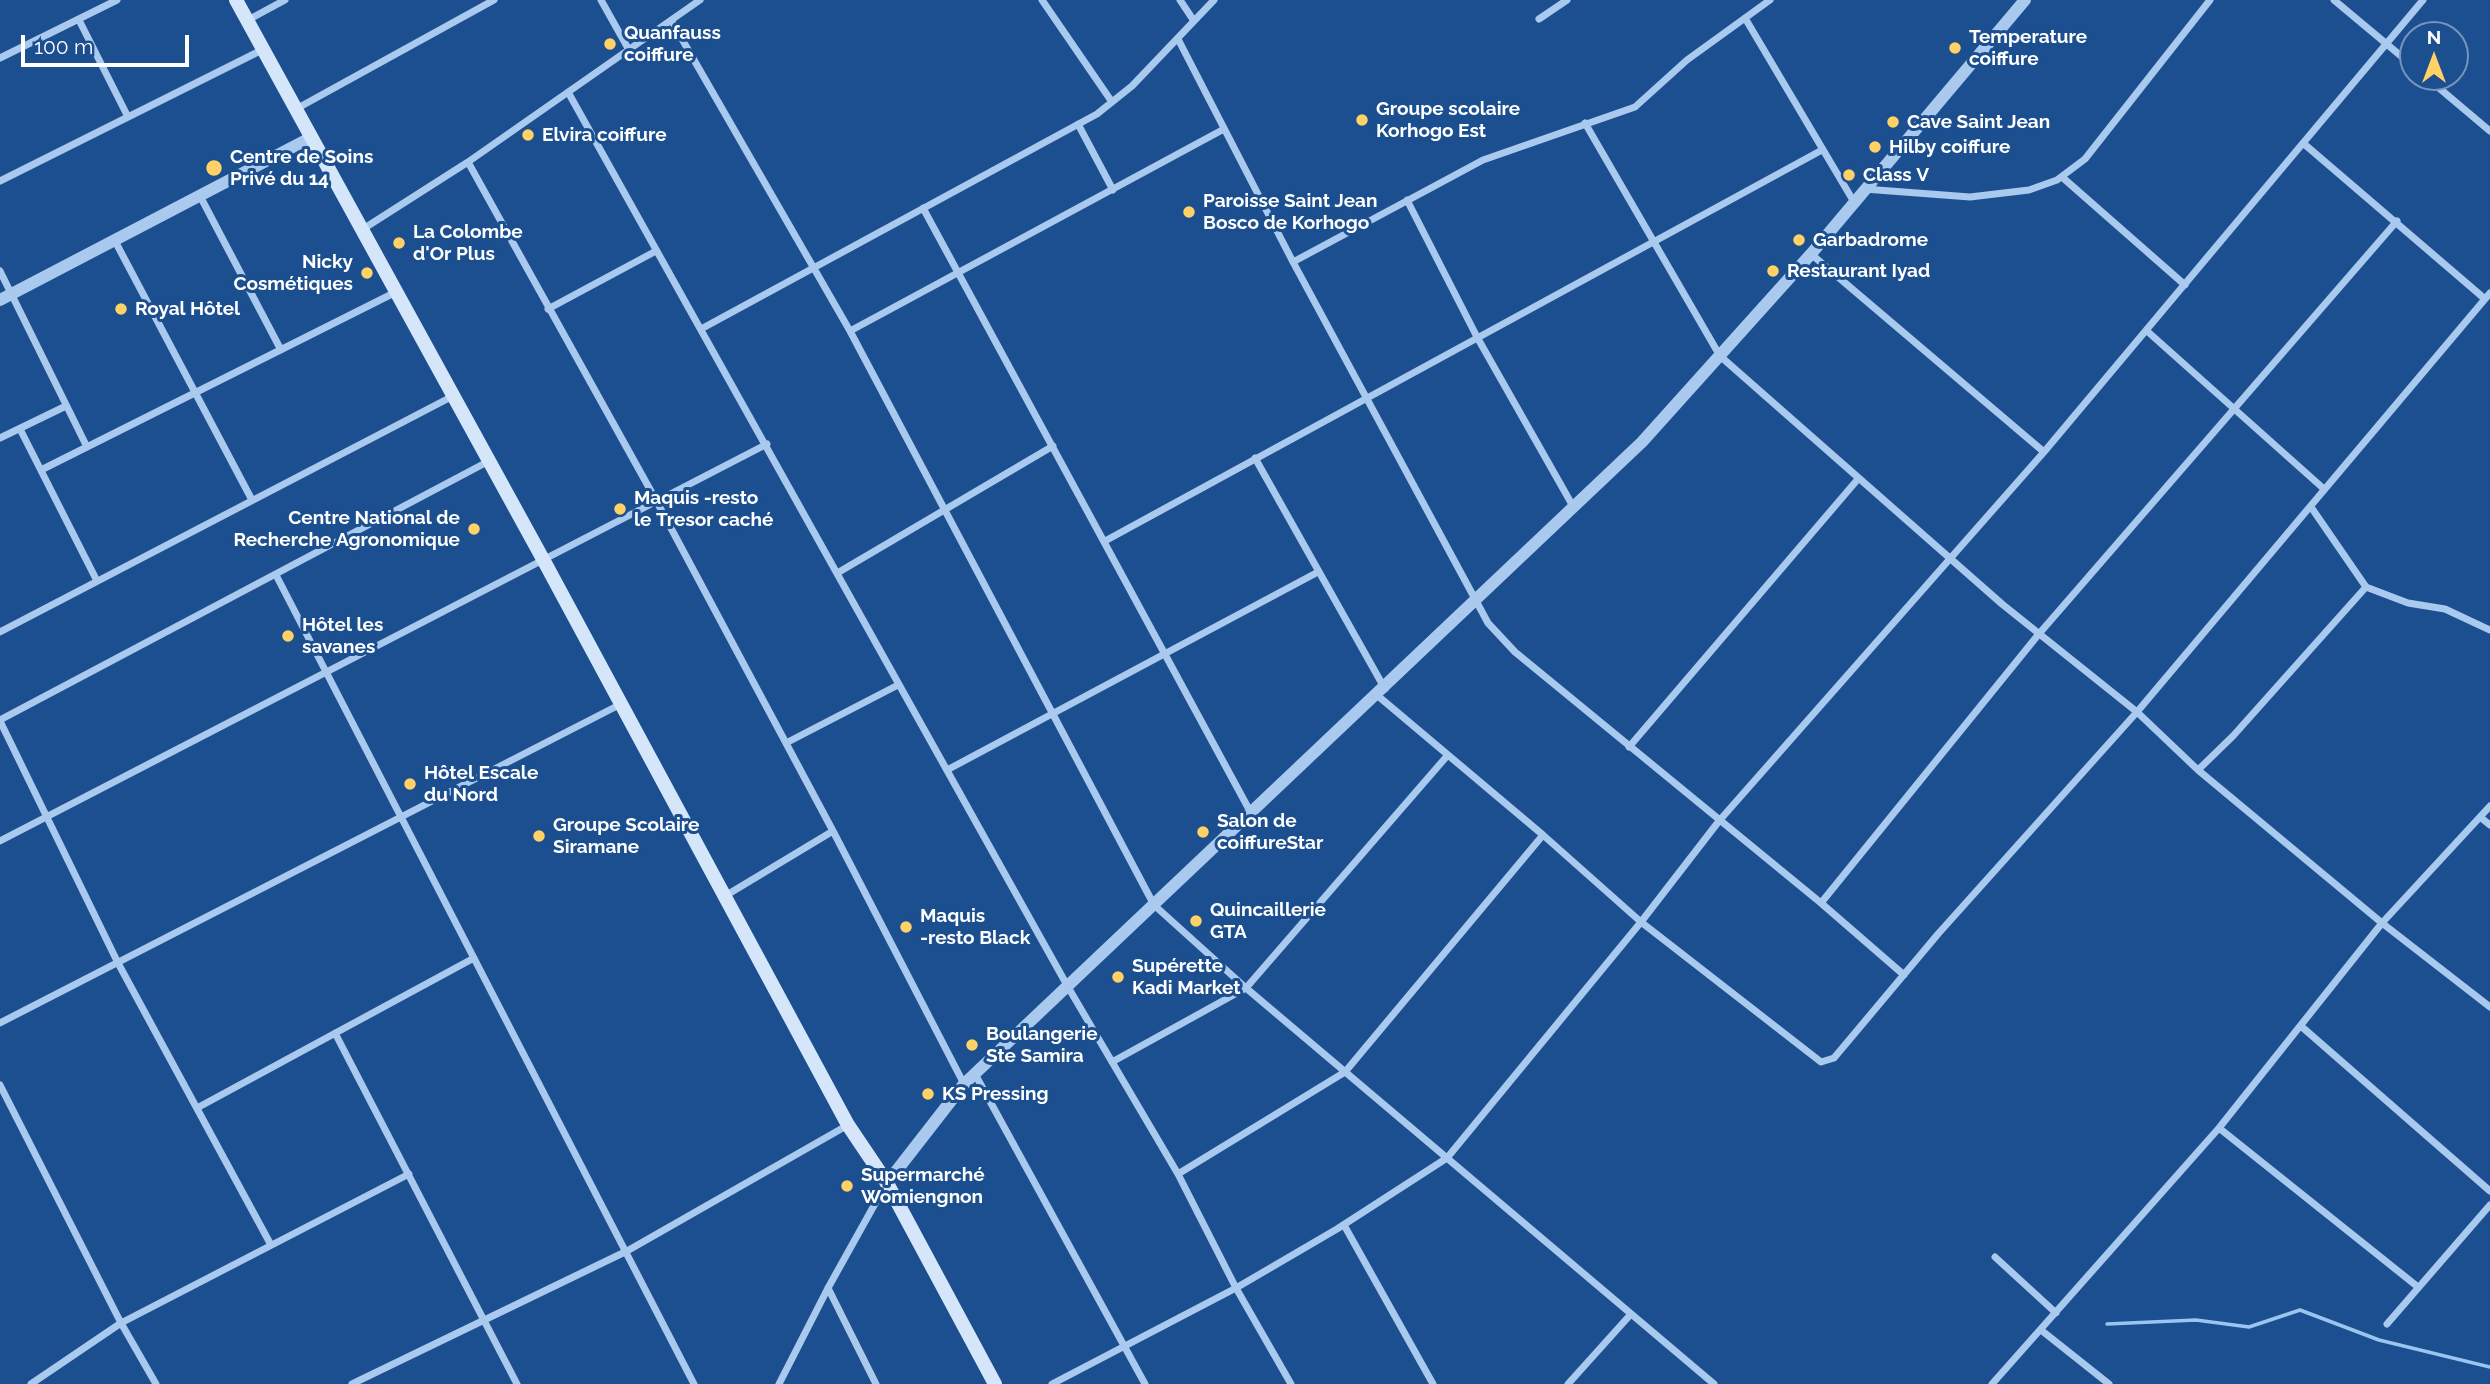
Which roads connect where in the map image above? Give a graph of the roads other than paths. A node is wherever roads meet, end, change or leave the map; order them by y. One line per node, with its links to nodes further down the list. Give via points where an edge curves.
1 (117, 0): 18 (street)
2 (236, 0): 19 (main road)
3 (285, 0): 19 (street)
4 (494, 0): 31 (street)
5 (601, 0): 25 (street)
6 (699, 0): 20 (street)
7 (1042, 0): 30 (street)
8 (1180, 0): 21 (street)
9 (1214, 0): 21 (street)
10 (1567, 0): 17 (street)
11 (1770, 0): 16 (street)
12 (2025, 0): 43 (street)
13 (2210, 0): 41 (street, via 2085,159)
14 (2334, 0): 23 (street)
15 (2423, 0): 23 (street)
16 (1745, 18): 33 (street, via 1687,60 1634,107); 39 (street)
17 (1539, 19)
18 (79, 20): 27 (street); 32 (street)
19 (248, 20): 24 (main road)
20 (671, 20): 25 (street); 56 (street)
21 (1194, 21): 22 (street)
22 (1178, 39): 30 (street); 35 (street)
23 (2387, 44): 26 (street); 38 (street)
24 (264, 49): 31 (main road); 32 (street)
25 (629, 50): 29 (street)
26 (2399, 54)
27 (0, 58)
28 (2443, 91): 36 (street)
29 (568, 92): 40 (street); 53 (street)
30 (1112, 102): 34 (street)
31 (296, 109): 37 (main road)
32 (128, 117): 42 (street)
33 (1585, 123): 46 (street, via 1483,160); 52 (street)
34 (1078, 124): 44 (street); 48 (street)
35 (1224, 129): 44 (street); 55 (street)
36 (2490, 131)
37 (312, 137): 45 (street); 50 (main road)
38 (2304, 143): 49 (street); 59 (street)
39 (1822, 150): 47 (street); 52 (street)
40 (468, 162): 50 (street); 64 (street)
41 (2062, 177): 43 (street, via 2029,190 1970,197); 59 (street)
42 (0, 181)
43 (1864, 189): 47 (street)
44 (1113, 190): 58 (street)
45 (200, 196): 51 (street); 69 (street)
46 (1407, 200): 55 (street); 68 (street)
47 (1854, 202): 54 (street)
48 (923, 208): 56 (street); 58 (street)
49 (2397, 221): 62 (street); 75 (street)
50 (363, 229): 60 (main road)
51 (115, 241): 61 (street); 71 (street)
52 (1653, 242): 68 (street); 70 (street)
53 (656, 251): 64 (street); 65 (street)
54 (1811, 254): 70 (street); 81 (street)
55 (1293, 262): 73 (street)
56 (813, 267): 65 (street); 66 (street)
57 (0, 271): 61 (street)
58 (960, 274): 66 (street); 79 (street)
59 (2185, 285): 67 (street)
60 (397, 292): 69 (street); 72 (main road)
61 (12, 294): 63 (street); 74 (street)
62 (2488, 296): 86 (street)
63 (0, 300)
64 (548, 309): 88 (street)
65 (701, 329): 78 (street)
66 (850, 331): 91 (street)
67 (2147, 331): 75 (street); 81 (street)
68 (1477, 337): 73 (street); 90 (street)
69 (281, 350): 71 (street)
70 (1720, 356): 85 (street); 90 (street)
71 (196, 393): 80 (street); 87 (street)
72 (453, 395): 83 (main road); 87 (street)
73 (1366, 396): 82 (street); 100 (street)
74 (66, 405): 76 (street); 80 (street)
75 (2236, 409): 86 (street); 103 (street)
76 (20, 429): 77 (street); 84 (street)
77 (0, 438)
78 (767, 444): 88 (street); 95 (street)
79 (1053, 446): 91 (street); 92 (street)
80 (87, 447): 84 (street)
81 (2044, 452): 93 (street)
82 (1255, 458): 92 (street); 96 (street)
83 (489, 461): 94 (main road); 97 (street)
84 (41, 470): 98 (street)
85 (1858, 479): 93 (street); 113 (street)
86 (2324, 489): 89 (street)
87 (252, 500): 98 (street)
88 (657, 502): 94 (street); 112 (street)
89 (2311, 507): 99 (street); 109 (street)
90 (1574, 509): 100 (street)
91 (945, 510): 95 (street); 110 (street)
92 (1105, 541): 104 (street)
93 (1951, 559): 103 (street); 122 (street)
94 (544, 562): 105 (street); 108 (main road)
95 (839, 572): 106 (street)
96 (1318, 572): 104 (street); 107 (street)
97 (276, 575): 105 (street); 111 (street)
98 (97, 581): 102 (street)
99 (2366, 587): 101 (street, via 2409,603 2445,609); 116 (street)
100 (1476, 602): 107 (street); 113 (street, via 1515,652)
101 (2490, 630)
102 (0, 632)
103 (2038, 635): 109 (street); 128 (street)
104 (1165, 654): 110 (street); 118 (street)
105 (327, 672): 119 (street); 120 (street)
106 (898, 685): 112 (street); 115 (street)
107 (1381, 692): 114 (street); 118 (street)
108 (621, 704): 120 (street); 127 (main road)
109 (2137, 712): 116 (street); 134 (street)
110 (1052, 713): 115 (street); 129 (street)
111 (0, 720): 119 (street)
112 (786, 743): 124 (street)
113 (1629, 747): 122 (street)
114 (1447, 756): 125 (street); 136 (street)
115 (947, 770): 135 (street)
116 (2197, 770): 131 (street)
117 (2490, 806): 121 (street)
118 (1251, 813): 129 (street)
119 (47, 816): 126 (street); 133 (street)
120 (401, 817): 132 (street); 133 (street)
121 (2480, 817): 123 (street); 131 (street)
122 (1719, 821): 128 (street); 130 (street)
123 (2490, 825)
124 (833, 831): 127 (street); 144 (street)
125 (1544, 835): 130 (street); 142 (street)
126 (0, 841)
127 (725, 896): 147 (main road)
128 (1821, 903): 134 (street)
129 (1154, 905): 135 (street); 136 (street)
130 (1641, 922): 134 (street, via 1821,1062 1835,1058); 149 (street)
131 (2382, 923): 137 (street); 139 (street)
132 (474, 958): 140 (street); 157 (street)
133 (118, 963): 138 (street); 146 (street)
134 (1904, 975)
135 (1068, 987): 141 (street); 143 (street)
136 (1245, 988): 141 (street); 142 (street)
137 (2490, 1007)
138 (0, 1023)
139 (2302, 1027): 148 (street); 153 (street)
140 (335, 1033): 146 (street); 150 (street)
141 (1112, 1062): 151 (street)
142 (1345, 1072): 149 (street); 151 (street)
143 (975, 1074): 144 (street); 168 (street)
144 (964, 1084): 152 (street)
145 (0, 1085): 165 (street)
146 (197, 1108): 156 (street)
147 (848, 1125): 152 (main road); 157 (street)
148 (2219, 1128): 159 (street); 162 (street)
149 (1447, 1158): 155 (street); 163 (street)
150 (409, 1174): 156 (street); 164 (street)
151 (1178, 1174): 161 (street)
152 (887, 1183): 160 (street); 176 (main road)
153 (2490, 1191)
154 (2490, 1205): 159 (street)
155 (1344, 1225): 161 (street); 180 (street)
156 (271, 1245): 165 (street)
157 (627, 1251): 164 (street); 173 (street)
158 (1995, 1257): 162 (street)
159 (2418, 1287): 166 (street)
160 (828, 1288): 174 (street); 175 (street)
161 (1236, 1288): 168 (street); 179 (street)
162 (2056, 1313): 167 (street)
163 (1631, 1314): 181 (street); 182 (street)
164 (485, 1322): 171 (street); 172 (street)
165 (121, 1323): 169 (street); 170 (street)
166 (2387, 1324)
167 (2041, 1330): 183 (street); 184 (street)
168 (1124, 1344): 177 (street); 178 (street)
169 (31, 1384)
170 (156, 1384)
171 (352, 1384)
172 (517, 1384)
173 (694, 1384)
174 (779, 1384)
175 (876, 1384)
176 (995, 1384)
177 (1052, 1384)
178 (1145, 1384)
179 (1292, 1384)
180 (1433, 1384)
181 (1568, 1384)
182 (1714, 1384)
183 (1992, 1384)
184 (2109, 1384)

